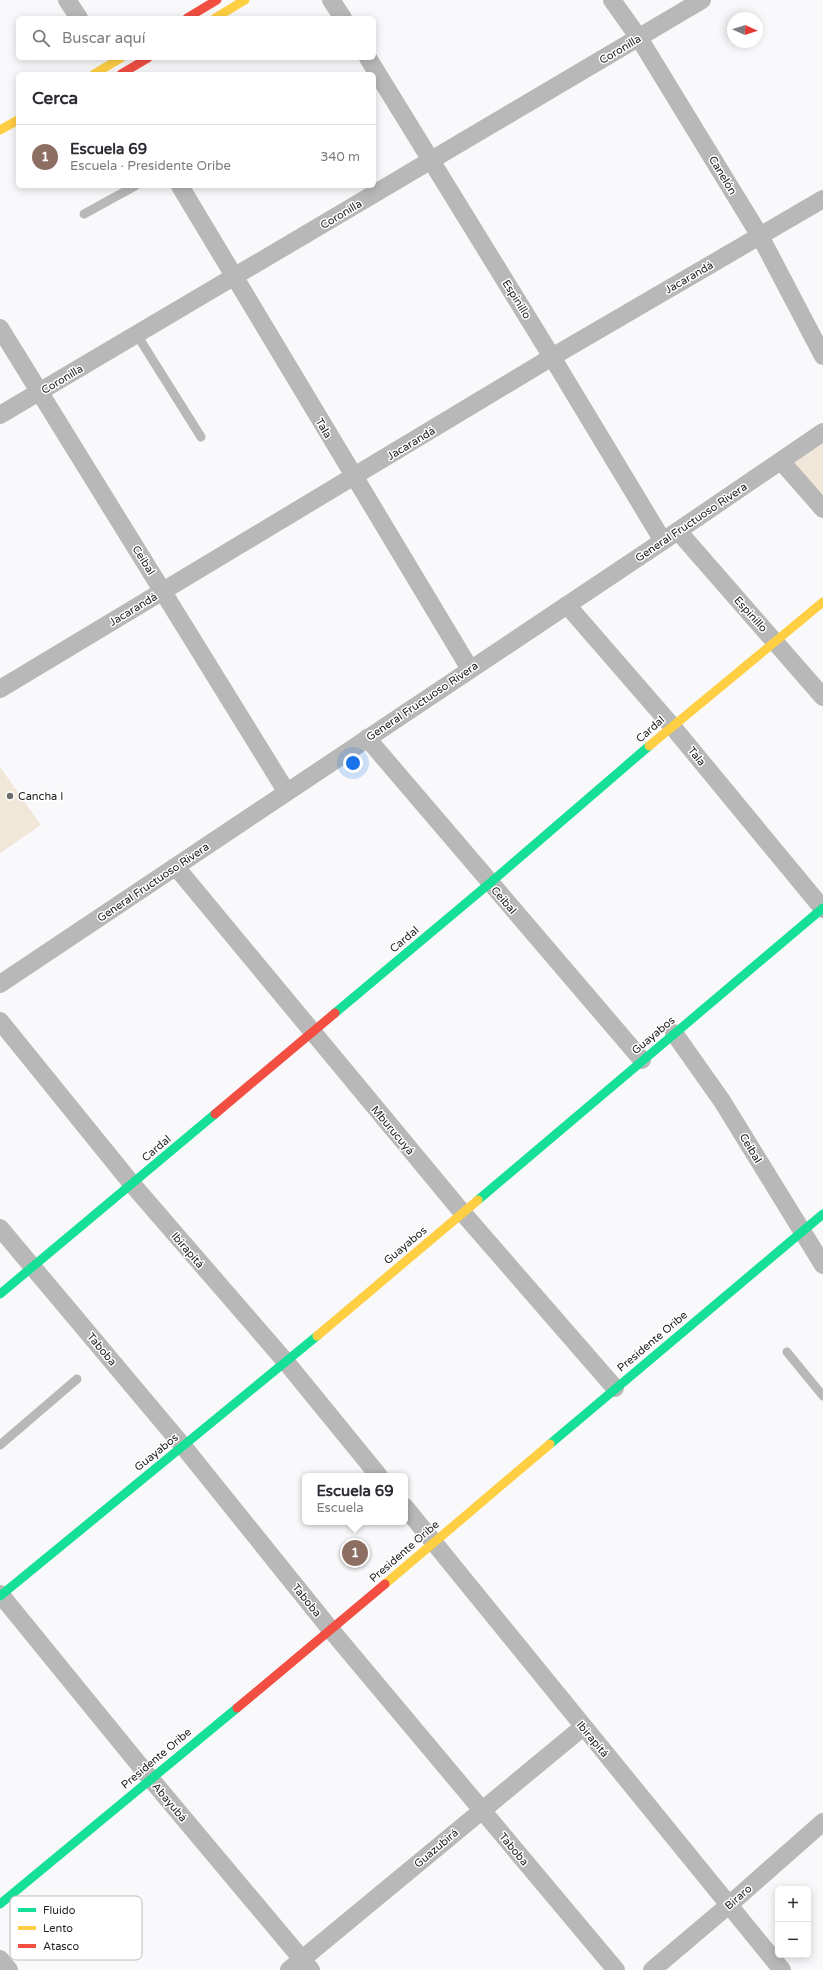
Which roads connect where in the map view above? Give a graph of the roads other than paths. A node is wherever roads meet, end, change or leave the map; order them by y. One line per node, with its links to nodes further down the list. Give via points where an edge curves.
1 (68, 0): 7 (street)
2 (217, 0): 8 (street)
3 (245, 0): 9 (street)
4 (331, 0): 10 (street)
5 (612, 0): 11 (street, Canelón)
6 (702, 0): 11 (street, Coronilla)
7 (78, 16)
8 (190, 16)
9 (218, 16)
10 (341, 16)
11 (639, 38): 17 (street, Coronilla); 22 (street, Canelón)
12 (140, 60): 14 (street)
13 (369, 60): 17 (street, Espinillo)
14 (110, 67)
15 (16, 121): 16 (street)
16 (0, 130)
17 (431, 160): 23 (street, Coronilla); 27 (street, Espinillo)
18 (131, 188): 21 (lane)
19 (181, 188): 23 (street, Tala)
20 (823, 199): 22 (street, Jacarandá)
21 (84, 214)
22 (760, 236): 26 (street, Canelón); 27 (street, Jacarandá)
23 (235, 277): 25 (street, Coronilla); 33 (street, Tala)
24 (0, 328): 28 (street, Ceibal)
25 (137, 335): 28 (street, Coronilla); 31 (lane)
26 (823, 356)
27 (552, 357): 33 (street, Jacarandá); 35 (street, Espinillo)
28 (39, 392): 29 (street, Coronilla); 36 (street, Ceibal)
29 (0, 415)
30 (823, 432): 32 (street, General Fructuoso Rivera)
31 (201, 437)
32 (781, 460): 34 (street); 35 (street, General Fructuoso Rivera)
33 (354, 477): 36 (street, Jacarandá); 40 (street, Tala)
34 (823, 509)
35 (671, 536): 38 (street, General Fructuoso Rivera); 39 (street, Espinillo)
36 (163, 590): 41 (street, Jacarandá); 45 (street, Ceibal)
37 (823, 602): 39 (street, Cardal)
38 (567, 605): 40 (street, General Fructuoso Rivera); 43 (street, Tala)
39 (776, 642): 42 (street, Espinillo); 43 (street, Cardal)
40 (470, 669): 44 (street, General Fructuoso Rivera)
41 (0, 689)
42 (823, 698)
43 (672, 726): 47 (street, Cardal); 48 (street, Tala)
44 (367, 738): 45 (street, General Fructuoso Rivera); 47 (street, Ceibal)
45 (286, 791): 46 (street, General Fructuoso Rivera)
46 (176, 867): 49 (street, General Fructuoso Rivera); 51 (street, Mburucuyá)
47 (490, 883): 51 (street, Cardal); 53 (street, Ceibal)
48 (823, 909): 52 (street, Guayabos)
49 (0, 984)
50 (0, 1021): 54 (street, Ibirapitá)
51 (312, 1033): 54 (street, Cardal); 55 (street, Mburucuyá)
52 (674, 1034): 53 (street, Guayabos); 58 (street, Ceibal, via 722,1101)
53 (642, 1060): 55 (street, Guayabos)
54 (132, 1184): 60 (street, Cardal); 63 (street, Ibirapitá)
55 (462, 1212): 63 (street, Guayabos); 65 (street, Mburucuyá)
56 (823, 1214): 58 (street, Presidente Oribe)
57 (0, 1228): 60 (street, Taboba)
58 (801, 1232): 59 (street, Ceibal); 65 (street, Presidente Oribe)
59 (823, 1265)
60 (33, 1267): 61 (street, Cardal); 68 (street, Taboba)
61 (0, 1294)
62 (787, 1352): 66 (lane)
63 (286, 1362): 68 (street, Guayabos); 69 (street, Ibirapitá)
64 (77, 1379): 67 (lane)
65 (615, 1388): 71 (street, Presidente Oribe)
66 (823, 1396)
67 (0, 1444)
68 (183, 1446): 72 (street, Guayabos); 73 (street, Taboba)
69 (377, 1473)
70 (408, 1511): 71 (street, Ibirapitá)
71 (433, 1542): 73 (street, Presidente Oribe); 74 (street, Ibirapitá)
72 (0, 1595): 75 (street, Abayubá)
73 (331, 1630): 75 (street, Presidente Oribe); 76 (street, Taboba)
74 (583, 1727): 76 (street, Guazubirá); 79 (street, Ibirapitá)
75 (150, 1778): 78 (street, Presidente Oribe); 81 (street, Abayubá)
76 (482, 1810): 81 (street, Guazubirá); 83 (street, Taboba)
77 (823, 1822): 79 (street, Biraro)
78 (0, 1904)
79 (730, 1904): 84 (street, Biraro); 85 (street, Ibirapitá)
80 (0, 1959): 82 (street)
81 (301, 1966)
82 (9, 1970)
83 (616, 1970)
84 (652, 1970)
85 (782, 1970)

